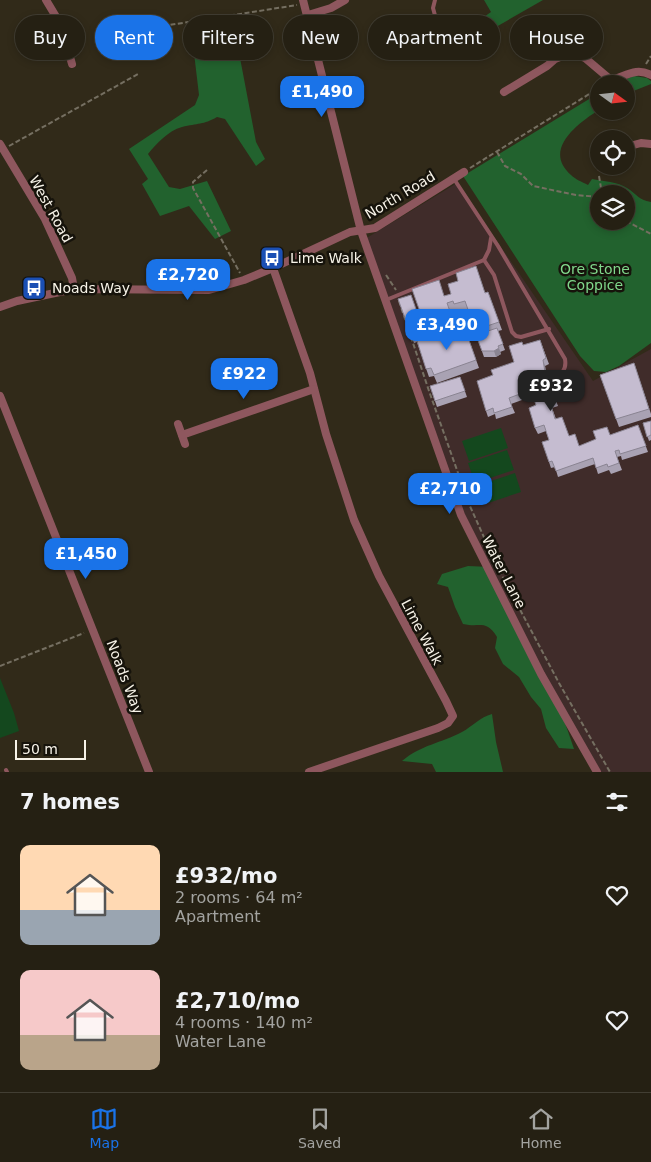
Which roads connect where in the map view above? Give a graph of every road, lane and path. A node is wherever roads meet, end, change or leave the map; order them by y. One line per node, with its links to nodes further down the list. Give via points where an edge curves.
1 (46, 0): 9 (street, via 61,25)
2 (344, 0): 5 (street)
3 (435, 0): 6 (lane)
4 (304, 2): 5 (street, Water Lane); 7 (path)
5 (308, 15)
6 (434, 15)
7 (173, 24)
8 (319, 60): 23 (street, Water Lane)
9 (72, 64)
10 (138, 74): 16 (path)
11 (651, 75): 12 (street, via 642,70 611,80 585,58 565,55)
12 (504, 92)
13 (590, 94): 17 (path)
14 (651, 144): 15 (street)
15 (635, 145)
16 (1, 148): 30 (street, West Road, via 45,219)
17 (496, 152): 19 (path); 21 (path, via 505,166 521,174 533,186)
18 (207, 170): 29 (path, via 193,182 193,188)
19 (464, 172): 20 (street, North Road)
20 (453, 178): 23 (street, North Road, via 374,228); 25 (lane)
21 (590, 196)
22 (635, 226): 24 (path)
23 (361, 231): 27 (street, Water Lane); 28 (street, North Road, via 350,232)
24 (651, 234)
25 (491, 236): 26 (lane, via 490,250); 34 (lane)
26 (484, 260): 31 (lane); 34 (lane, via 494,275 512,332 521,337)
27 (373, 264): 31 (path, via 383,271); 32 (street, Water Lane)
28 (274, 268): 29 (street, North Road); 36 (street, Lime Walk)
29 (244, 280): 30 (street, North Road, via 209,290)
30 (74, 289): 33 (street, North Road)
31 (398, 295): 32 (lane); 46 (path, via 469,504 498,568)
32 (386, 300): 45 (street, Water Lane, via 462,516 541,674)
33 (0, 307)
34 (549, 329): 35 (lane, via 566,359 562,374)
35 (552, 380)
36 (314, 389): 39 (street); 44 (street, Lime Walk, via 345,496 361,537 452,716 448,723 438,728)
37 (0, 396): 41 (street, Noads Way)
38 (178, 424): 39 (street)
39 (182, 435): 40 (street)
40 (185, 444)
41 (93, 630): 42 (path); 43 (street, Noads Way)
42 (0, 666)
43 (149, 772)
44 (309, 772)
45 (596, 772)
46 (610, 772)

